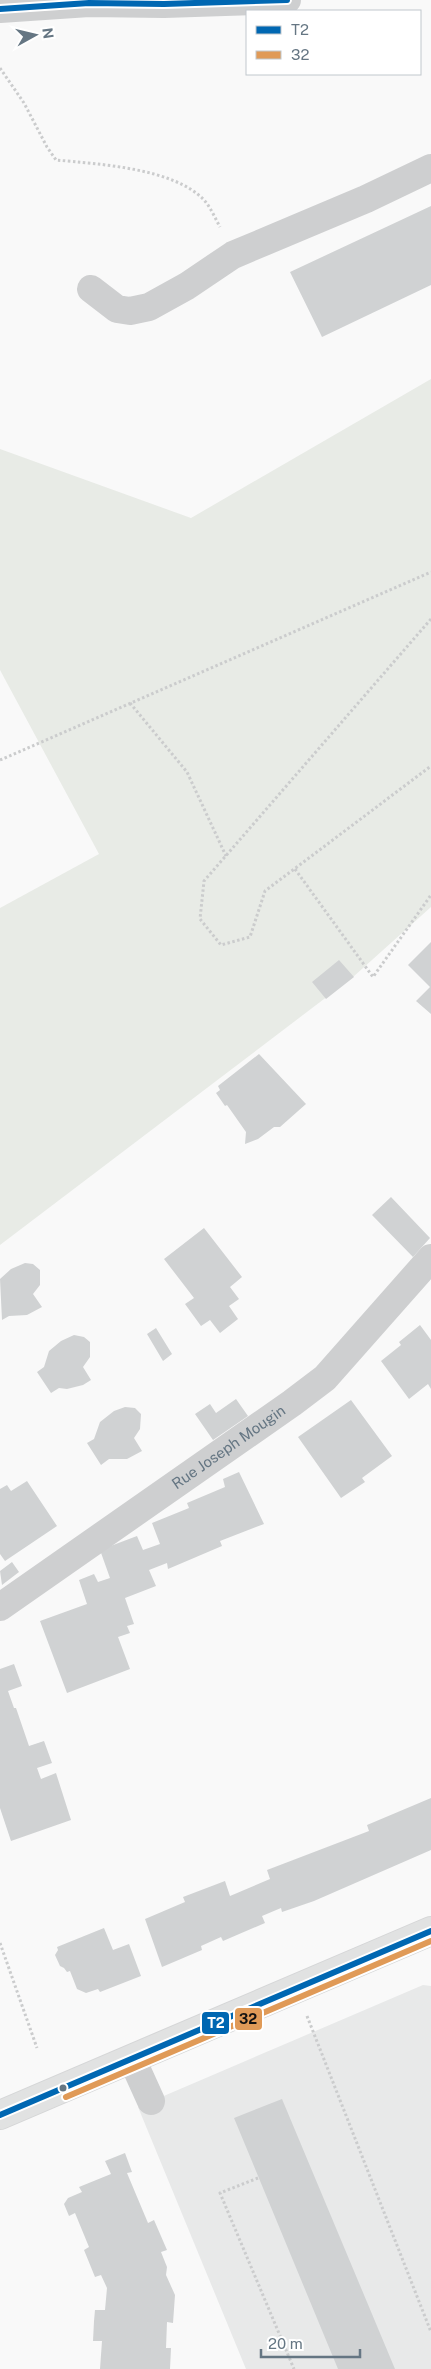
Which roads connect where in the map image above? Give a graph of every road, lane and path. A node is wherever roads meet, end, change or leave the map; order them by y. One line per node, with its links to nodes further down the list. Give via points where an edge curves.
1 (287, 0): 2 (street)
2 (0, 9)
3 (0, 68): 5 (path, via 56,160 136,170 176,182 203,200)
4 (431, 168): 6 (street, via 233,255 187,286 149,306 130,311 117,309)
5 (219, 226)
6 (91, 289)
7 (431, 572): 9 (path)
8 (431, 619): 12 (path)
9 (130, 703): 10 (path); 12 (path, via 187,772)
10 (0, 760)
11 (431, 766): 13 (path)
12 (226, 856): 13 (path, via 204,881 200,918 222,945 250,937 265,891)
13 (295, 869): 14 (path, via 373,977)
14 (431, 895)
15 (431, 1258): 16 (street, Rue Joseph Mougin, via 325,1378)
16 (0, 1607)
17 (431, 1931): 19 (main road)
18 (0, 1943): 20 (path)
19 (296, 1989): 21 (main road); 25 (path)
20 (37, 2048)
21 (132, 2059): 22 (street); 23 (main road)
22 (151, 2101)
23 (0, 2115)
24 (258, 2178): 26 (path, via 220,2192)
25 (431, 2332)
26 (294, 2369)

